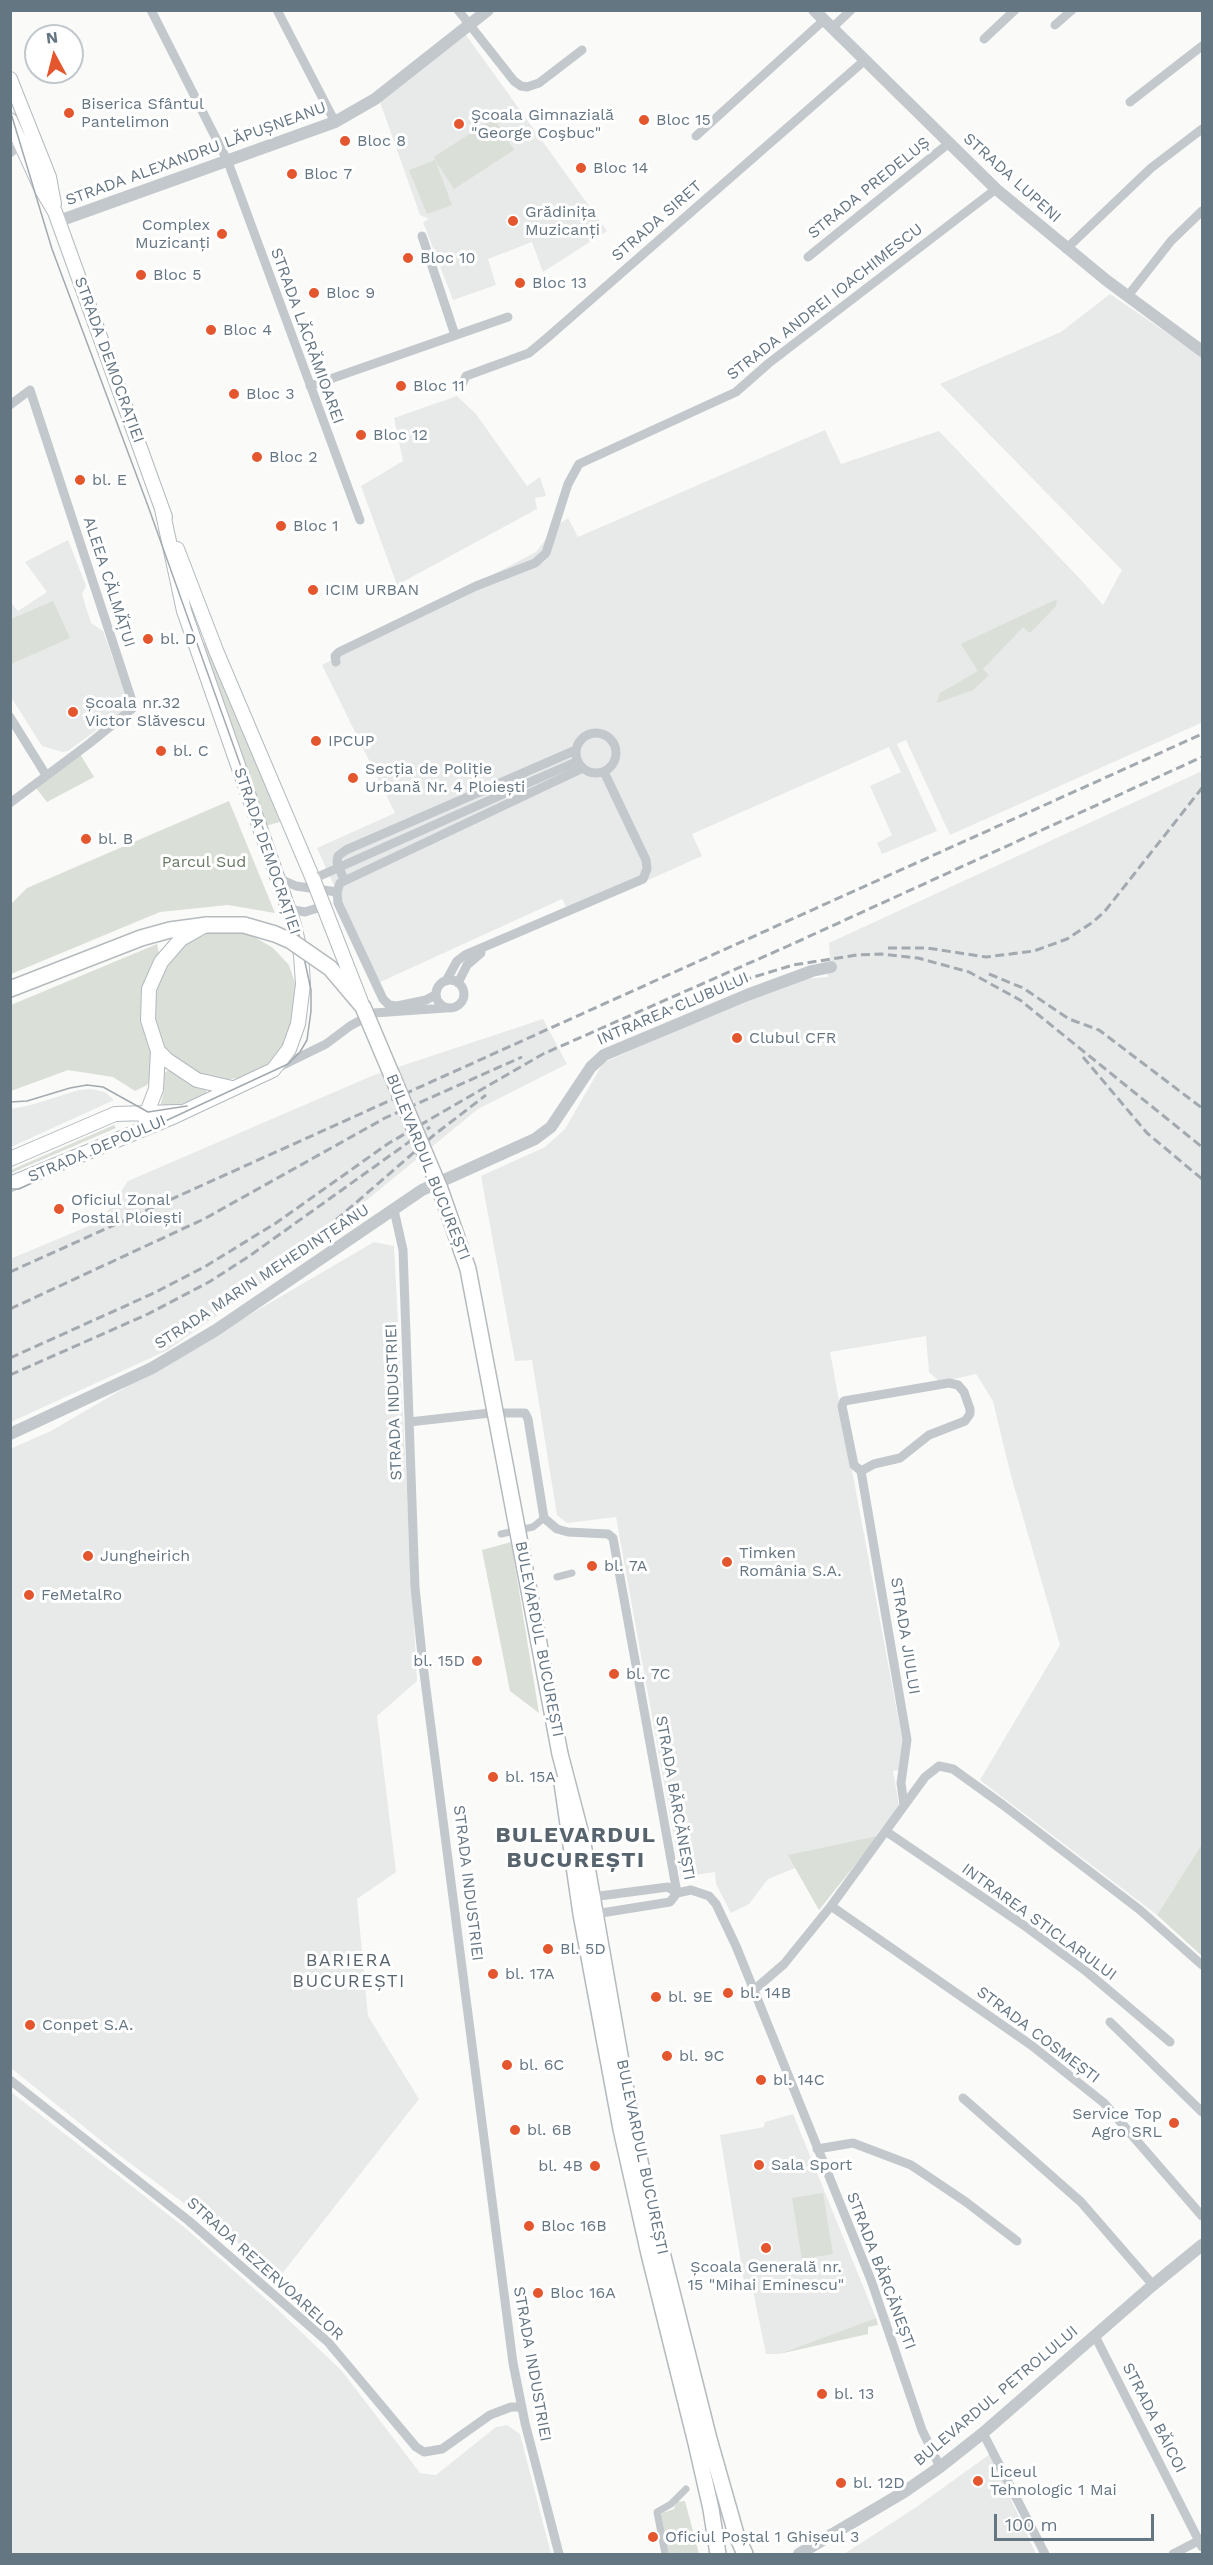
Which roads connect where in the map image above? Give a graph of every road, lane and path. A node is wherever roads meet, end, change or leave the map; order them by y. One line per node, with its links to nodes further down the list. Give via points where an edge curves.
1 (151, 10): 24 (street, STRADA LĂCRĂMIOAREI)
2 (277, 10): 19 (street)
3 (458, 10): 10 (street)
4 (488, 10): 10 (street, STRADA ALEXANDRU LĂPUȘNEANU)
5 (814, 10): 9 (street, STRADA LUPENI)
6 (851, 10): 9 (street)
7 (1015, 10): 12 (street)
8 (1072, 10): 11 (street)
9 (828, 24): 15 (street, STRADA LUPENI); 21 (street)
10 (469, 25): 14 (street, via 521,86 540,83); 19 (street, STRADA ALEXANDRU LĂPUȘNEANU, via 375,99)
11 (1055, 25)
12 (984, 39)
13 (1203, 46): 17 (street)
14 (582, 50)
15 (865, 60): 22 (street, STRADA LUPENI); 36 (street, STRADA SIRET, via 529,353 466,376)
16 (10, 79): 23 (main road, STRADA DEMOCRAȚIEI)
17 (1130, 102)
18 (10, 120): 23 (main road, STRADA DEMOCRAȚIEI)
19 (335, 122): 24 (street, STRADA ALEXANDRU LĂPUȘNEANU)
20 (1203, 129): 29 (street, via 1144,174)
21 (696, 136)
22 (949, 143): 25 (street, STRADA LUPENI); 30 (street, STRADA PREDELUȘ)
23 (21, 144): 27 (main road, STRADA DEMOCRAȚIEI)
24 (228, 162): 27 (street, STRADA ALEXANDRU LĂPUȘNEANU); 35 (street, STRADA LĂCRĂMIOAREI)
25 (996, 189): 29 (street, STRADA LUPENI); 42 (street, STRADA ANDREI IOACHIMESCU, via 736,392 579,464 568,484 546,553 535,563 476,586 339,652)
26 (1203, 211): 31 (street, via 1171,241)
27 (57, 217): 38 (main road, STRADA DEMOCRAȚIEI)
28 (422, 236): 33 (street)
29 (1066, 249): 31 (street, STRADA LUPENI)
30 (808, 258)
31 (1127, 297): 34 (street, STRADA LUPENI)
32 (508, 317): 33 (street)
33 (455, 334): 35 (street)
34 (1203, 351)
35 (310, 386): 39 (street, STRADA LĂCRĂMIOAREI)
36 (461, 387)
37 (10, 405): 47 (street, ALEEA CĂLMĂȚUI, via 30,390 133,704 99,736)
38 (162, 509): 40 (main road, STRADA DEMOCRAȚIEI); 41 (main road, STRADA DEMOCRAȚIEI, via 184,611)
39 (360, 520)
40 (188, 579): 41 (main road, STRADA DEMOCRAȚIEI); 54 (main road, STRADA DEMOCRAȚIEI)
41 (200, 660): 53 (main road, STRADA DEMOCRAȚIEI)
42 (336, 662)
43 (10, 717): 47 (street)
44 (576, 750): 45 (street); 46 (street, via 587,735 600,733 608,737 614,743 616,755); 49 (street)
45 (580, 765): 46 (street, via 595,773); 52 (street); 54 (street, bridge, via 537,779)
46 (604, 772): 61 (street, via 646,860 645,875)
47 (46, 775): 48 (street)
48 (10, 803)
49 (379, 835): 50 (street); 51 (street)
50 (357, 845): 51 (street); 55 (street, via 338,856)
51 (370, 851): 52 (street)
52 (371, 867): 55 (street)
53 (278, 878): 56 (street); 57 (main road, STRADA DEMOCRAȚIEI)
54 (313, 879): 70 (main road, STRADA DEMOCRAȚIEI, bridge)
55 (344, 880): 56 (street)
56 (337, 897): 58 (street); 67 (street)
57 (289, 909): 58 (street); 60 (main road, STRADA DEMOCRAȚIEI)
58 (305, 912): 60 (street)
59 (207, 925): 65 (main road, BULEVARDUL BUCUREȘTI, via 141,938); 70 (main road, BULEVARDUL BUCUREȘTI, bridge, via 244,925 291,941 330,968); 72 (main road, via 181,939 156,971 148,999 150,1029)
60 (294, 925): 68 (main road, STRADA DEMOCRAȚIEI, via 301,955)
61 (493, 944): 63 (street, via 460,958); 64 (street, via 471,961)
62 (831, 967): 79 (street, INTRAREA CLUBULUI, via 747,995 604,1055 591,1067 551,1127 524,1145)
63 (446, 981): 64 (street); 66 (street)
64 (458, 983): 69 (street, via 463,999 457,1006)
65 (10, 989)
66 (435, 994): 67 (street, via 426,1000 397,1006); 69 (street, via 438,1003)
67 (383, 999): 70 (street)
68 (301, 1006): 71 (street, via 298,1040 303,1049); 73 (main road, STRADA DEMOCRAȚIEI, via 289,1049)
69 (447, 1008): 70 (street)
70 (370, 1010): 71 (street); 89 (main road, BULEVARDUL BUCUREȘTI, bridge, via 468,1269)
71 (315, 1050): 73 (street)
72 (158, 1051): 74 (main road, via 197,1080); 75 (main road, via 156,1089)
73 (273, 1070): 74 (main road)
74 (234, 1088): 76 (main road, STRADA DEPOULUI)
75 (148, 1112): 76 (main road, STRADA DEPOULUI); 77 (main road); 78 (main road, STRADA DEPOULUI, via 107,1116)
76 (182, 1112): 77 (main road, STRADA DEPOULUI)
77 (139, 1131): 80 (main road, STRADA DEPOULUI)
78 (10, 1159)
79 (463, 1172): 81 (street, STRADA MARIN MEHEDINȚEANU, via 422,1190)
80 (10, 1184)
81 (394, 1210): 82 (street, STRADA INDUSTRIEI, via 403,1250); 83 (street, STRADA MARIN MEHEDINȚEANU, via 180,1352)
82 (410, 1422): 85 (street, via 525,1413); 109 (street, STRADA INDUSTRIEI, via 419,1631 513,2363)
83 (10, 1434)
84 (861, 1471): 84 (street, STRADA JIULUI, via 904,1456 928,1435 965,1421 970,1409 961,1388 949,1383 844,1401 852,1460); 90 (street, STRADA JIULUI, via 907,1740 901,1784)
85 (544, 1518): 86 (street, via 533,1527); 92 (street, STRADA BĂRCĂNEȘTI, via 557,1529 608,1534 613,1538)
86 (501, 1534)
87 (572, 1573): 88 (street)
88 (557, 1577)
89 (560, 1754): 93 (main road, BULEVARDUL BUCUREȘTI); 116 (main road, BULEVARDUL BUCUREȘTI, via 569,1840 621,2129 699,2454)
90 (904, 1805): 91 (street); 96 (street, via 933,1769 953,1769 1140,1910)
91 (886, 1832): 94 (street); 99 (street, INTRAREA STICLARULUI, via 1088,1972)
92 (677, 1893): 93 (street, via 668,1887); 95 (street, via 670,1902); 97 (street, STRADA BĂRCĂNEȘTI, via 702,1892 716,1904)
93 (592, 1897): 95 (main road, BULEVARDUL BUCUREȘTI)
94 (831, 1906): 97 (street, via 784,1964); 104 (street, STRADA COSMEȘTI, via 1031,2045 1094,2095)
95 (595, 1914): 117 (main road, BULEVARDUL BUCUREȘTI, via 651,2212 709,2439)
96 (1203, 1965)
97 (754, 1990): 103 (street, STRADA BĂRCĂNEȘTI)
98 (1110, 2022): 102 (street)
99 (1170, 2042)
100 (10, 2080): 109 (street, STRADA REZERVOARELOR, via 189,2221 328,2342 416,2447 424,2452 442,2450 490,2415 511,2407)
101 (963, 2098): 107 (street, via 1082,2202)
102 (1203, 2112)
103 (817, 2149): 105 (street, via 853,2143 910,2165); 111 (street, STRADA BĂRCĂNEȘTI, via 871,2280 924,2436)
104 (1203, 2216)
105 (1017, 2241)
106 (1203, 2245): 107 (street, BULEVARDUL PETROLULUI)
107 (1153, 2284): 108 (street, BULEVARDUL PETROLULUI)
108 (1095, 2336): 110 (street, BULEVARDUL PETROLULUI); 113 (street, STRADA BĂICOI)
109 (522, 2408): 114 (street, STRADA INDUSTRIEI)
110 (983, 2433): 111 (street, BULEVARDUL PETROLULUI); 119 (street)
111 (940, 2467): 118 (street, BULEVARDUL PETROLULUI)
112 (686, 2489): 115 (street, via 657,2512)
113 (1202, 2542): 120 (street)
114 (559, 2554)
115 (665, 2554)
116 (718, 2554)
117 (745, 2554)
118 (799, 2554)
119 (1045, 2554)
120 (1173, 2554)

